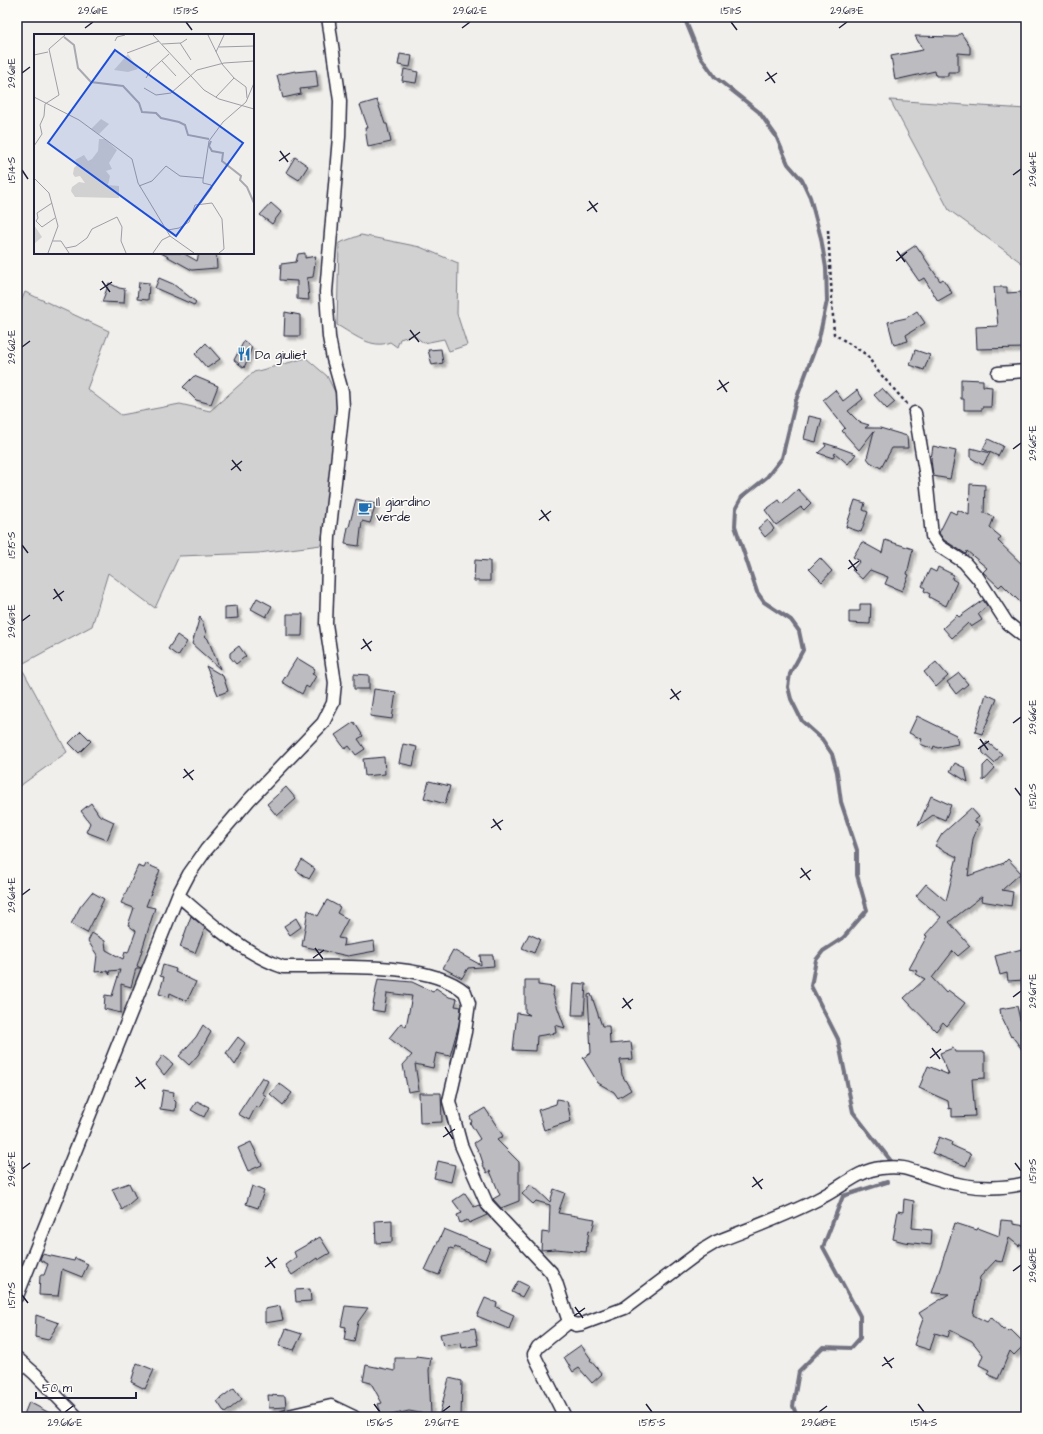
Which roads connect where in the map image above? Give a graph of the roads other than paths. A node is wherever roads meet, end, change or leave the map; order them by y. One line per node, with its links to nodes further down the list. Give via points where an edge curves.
1 (328, 17): 6 (street, via 340,101 326,292 333,359 342,391 343,408 329,537 326,624 335,683 333,703 323,723 249,800 206,850 188,874)
2 (1026, 370): 3 (street)
3 (998, 373)
4 (915, 413): 5 (street, via 926,477 932,536 939,546 964,562 978,578 1007,623)
5 (1026, 638)
6 (178, 896): 8 (street); 9 (street, via 204,918 267,962 283,967 404,969 444,979 465,992 469,1003 465,1032 449,1101 461,1145 487,1204 551,1272)
7 (1026, 1183): 9 (street, via 1009,1187 969,1186 931,1177 909,1168 882,1167 864,1172 822,1197 716,1242 617,1312 582,1324)
8 (17, 1296)
9 (568, 1322): 14 (street, via 538,1346 534,1354)
10 (17, 1358): 11 (street)
11 (77, 1417)
12 (284, 1417): 13 (street, via 331,1406)
13 (354, 1417)
14 (565, 1417)

